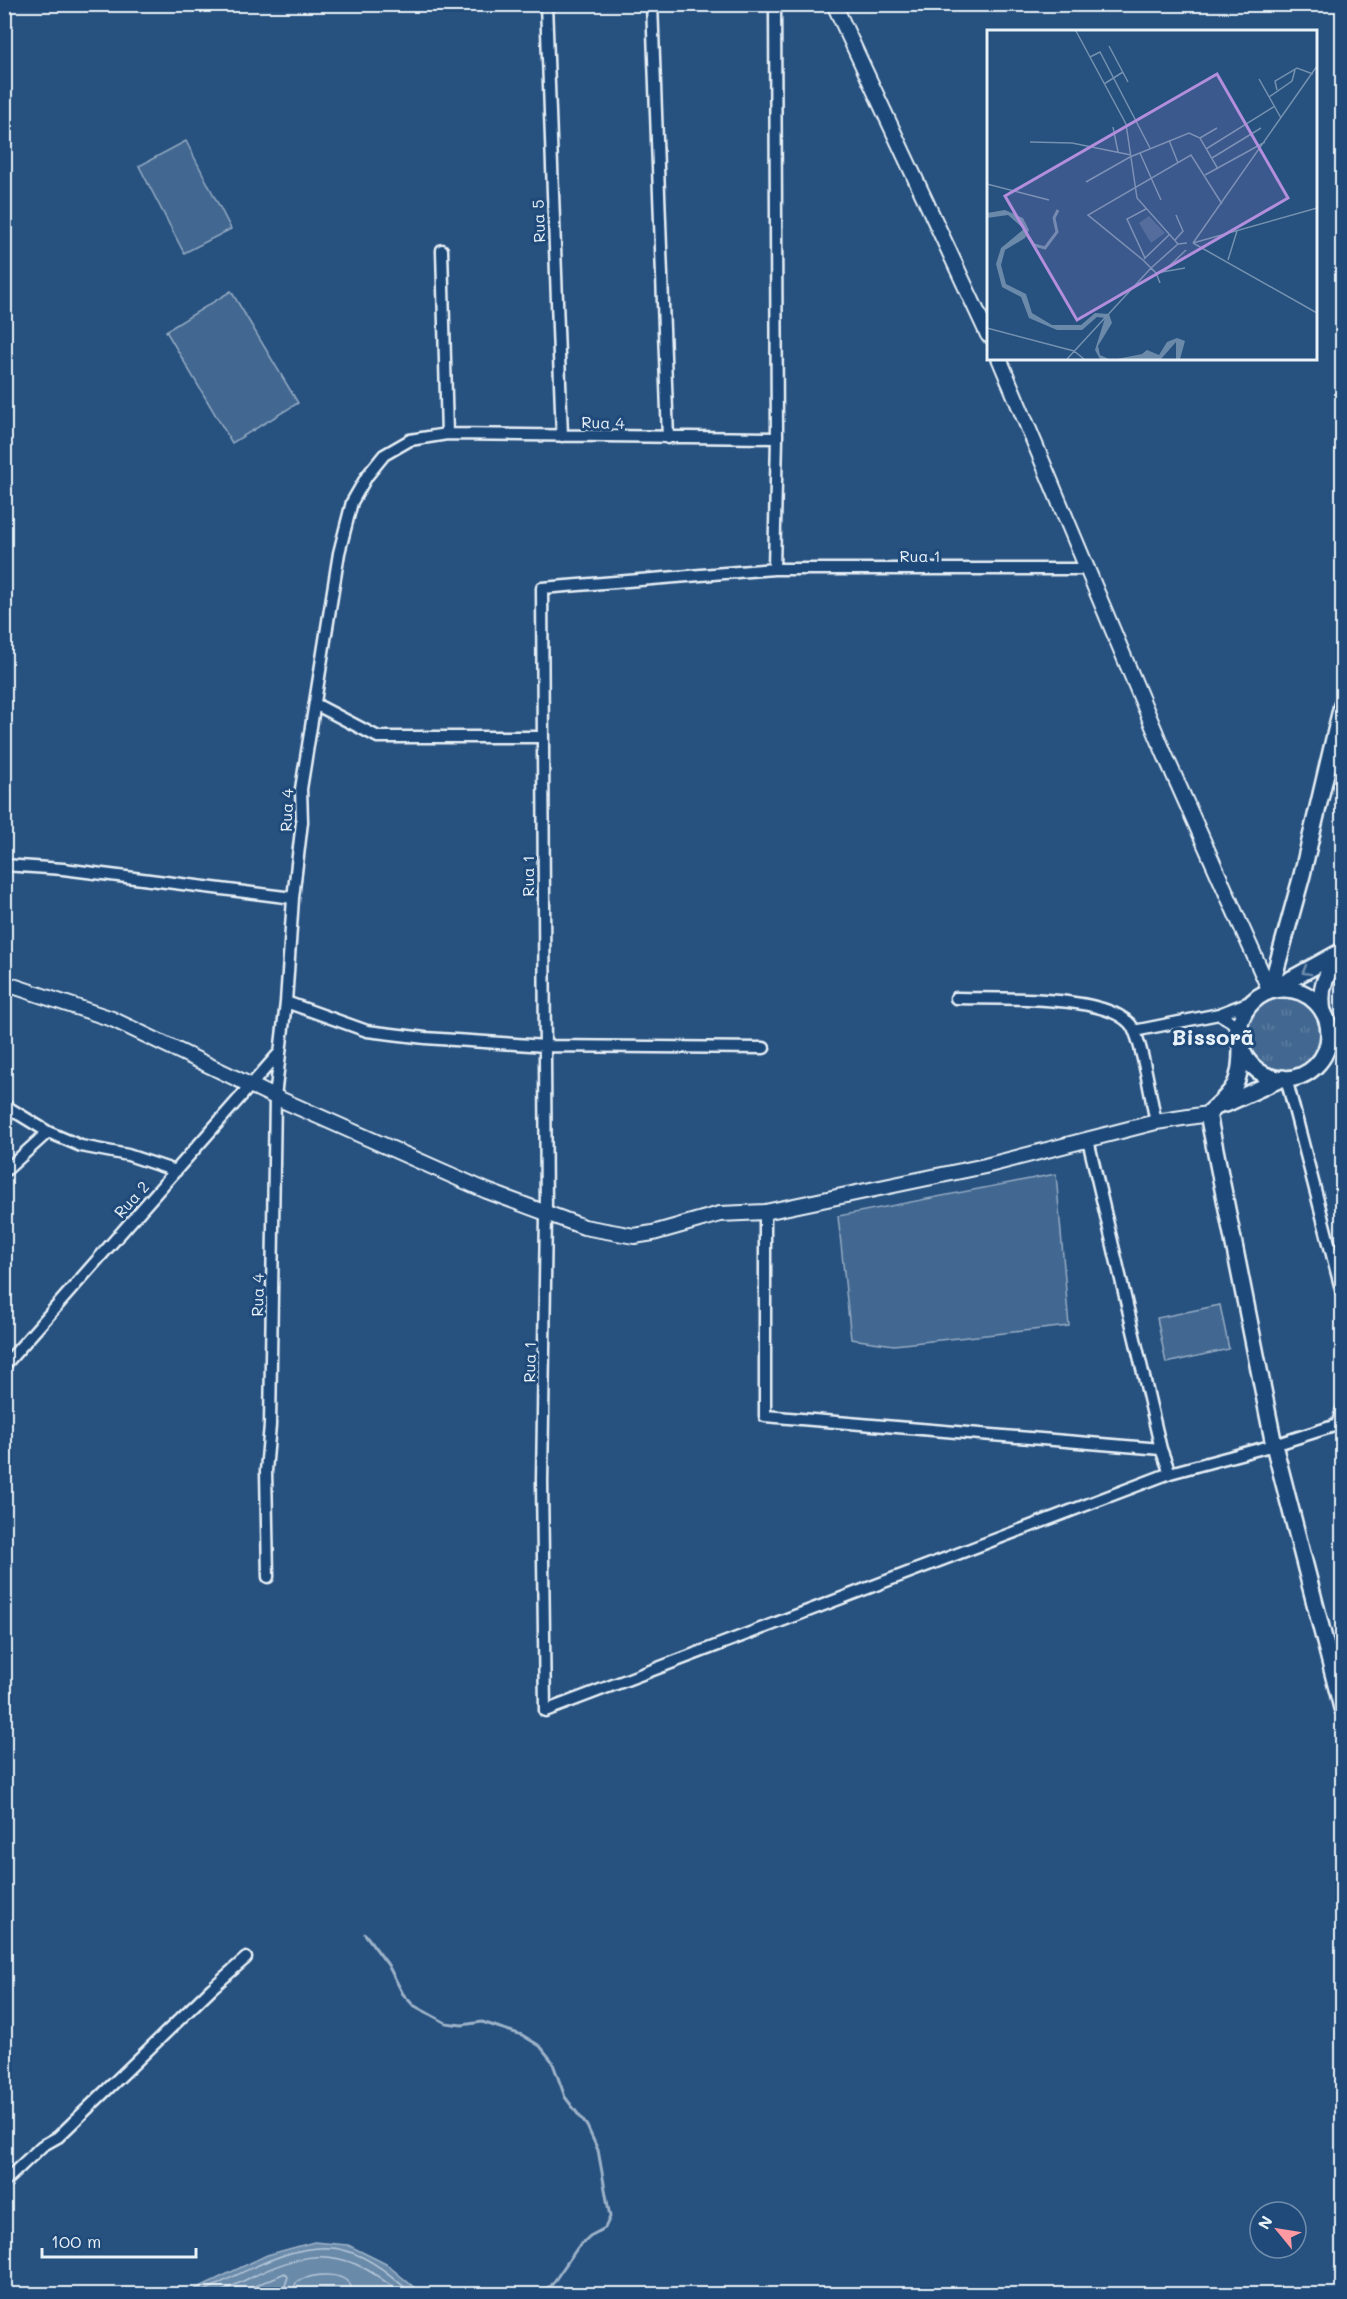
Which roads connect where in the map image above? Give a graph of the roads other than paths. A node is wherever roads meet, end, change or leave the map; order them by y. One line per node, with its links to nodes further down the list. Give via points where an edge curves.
1 (546, 4): 9 (street, Rua 5)
2 (652, 4): 10 (street)
3 (775, 4): 11 (street)
4 (834, 4): 6 (street)
5 (442, 250): 8 (street)
6 (987, 333)
7 (1000, 360): 13 (street)
8 (447, 434): 9 (street, Rua 4); 14 (street, Rua 4, via 410,440 384,455 352,502 339,553)
9 (562, 436): 10 (street, Rua 4)
10 (668, 438): 11 (street, Rua 4)
11 (777, 438): 12 (street)
12 (774, 569): 13 (street, Rua 1); 16 (street, Rua 1, via 542,588)
13 (1089, 569): 21 (street, via 1165,755)
14 (315, 704): 16 (street, via 378,737); 18 (street, Rua 4, via 301,789 302,822)
15 (1342, 705): 21 (main road)
16 (542, 737): 29 (street, Rua 1)
17 (4, 865): 18 (street)
18 (293, 898): 24 (street, Rua 4)
19 (1342, 953): 21 (main road, one-way to 21); 25 (main road, via 1322,986)
20 (4, 983): 33 (street, via 112,1019)
21 (1270, 991): 23 (main road); 25 (main road, via 1299,991 1313,999)
22 (956, 998): 27 (street, via 1084,1003 1120,1015)
23 (1255, 1000): 26 (street); 28 (main road, via 1245,1012)
24 (286, 1002): 29 (street, via 367,1031); 31 (street, Rua 4)
25 (1323, 1012): 32 (main road, via 1329,1037 1323,1056 1309,1071)
26 (1219, 1014): 27 (street); 28 (street, via 1232,1022)
27 (1134, 1031): 37 (street)
28 (1240, 1039): 32 (main road, via 1245,1055 1257,1069); 36 (main road, via 1239,1080)
29 (545, 1046): 30 (street); 43 (street, Rua 1)
30 (764, 1048)
31 (280, 1052): 33 (street, Rua 2); 34 (street, Rua 4)
32 (1285, 1078): 36 (main road, via 1245,1093); 44 (street)
33 (251, 1085): 34 (street); 40 (street, Rua 2)
34 (275, 1097): 43 (street); 51 (street, Rua 4, via 266,1471)
35 (4, 1105): 38 (street)
36 (1208, 1114): 37 (street); 48 (main road)
37 (1156, 1122): 39 (street)
38 (48, 1132): 40 (street, via 81,1146 128,1155); 41 (street)
39 (1088, 1140): 42 (street); 49 (street)
40 (176, 1171): 45 (street, Rua 2)
41 (4, 1172)
42 (765, 1212): 43 (street, via 720,1214 633,1236); 49 (street, via 765,1416)
43 (546, 1215): 50 (street, Rua 1, via 542,1480 545,1711)
44 (1342, 1293)
45 (4, 1366)
46 (1342, 1410): 47 (street)
47 (1340, 1426): 48 (street)
48 (1274, 1445): 50 (street); 52 (main road)
49 (1161, 1449): 50 (street)
50 (1170, 1473)
51 (268, 1577)
52 (1342, 1708)
53 (246, 1958): 54 (street, via 58,2137 42,2146)
54 (4, 2182)

